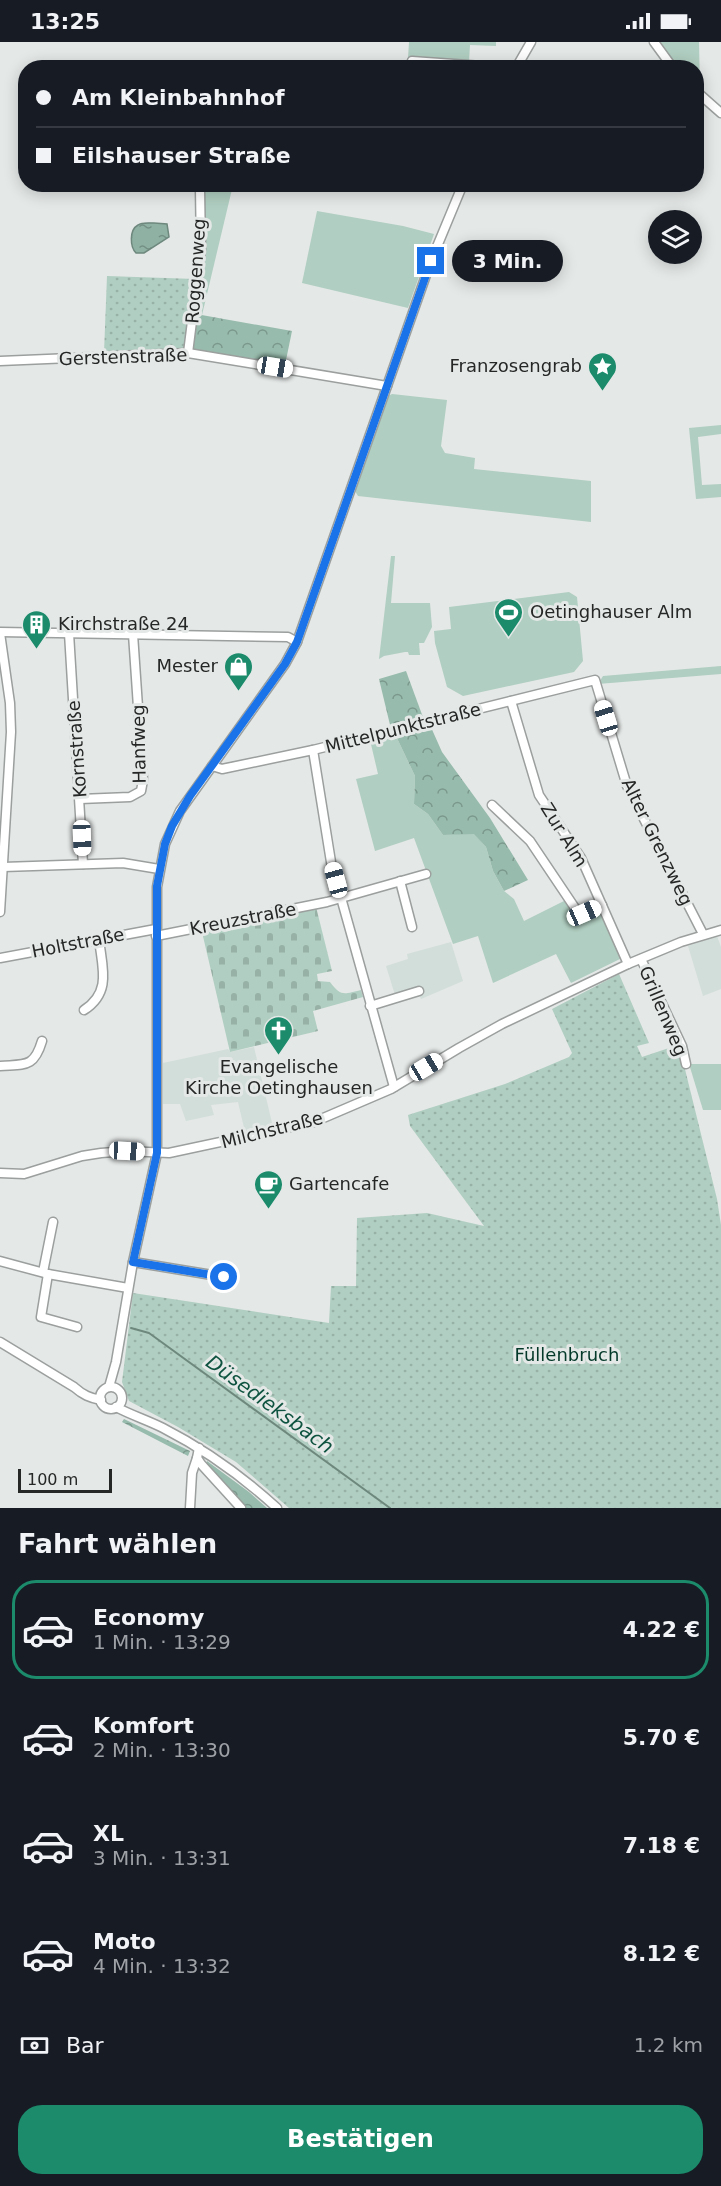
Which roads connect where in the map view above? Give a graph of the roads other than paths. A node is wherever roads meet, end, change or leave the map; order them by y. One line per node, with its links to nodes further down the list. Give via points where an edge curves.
1 (531, 42): 3 (street)
2 (654, 42): 4 (street)
3 (521, 60)
4 (668, 60)
5 (704, 98): 6 (street)
6 (721, 113)
7 (200, 192): 9 (street, Roggenweg, via 201,250)
8 (460, 192): 11 (street)
9 (188, 353): 10 (street, Gerstenstraße); 11 (street, Gerstenstraße)
10 (0, 361)
11 (387, 386): 15 (street)
12 (0, 632): 13 (street); 23 (street, via 11,732)
13 (69, 633): 14 (street); 20 (street, Kornstraße)
14 (133, 634): 15 (street, via 288,637); 20 (street, Hanfweg, via 141,791 130,796)
15 (297, 642): 19 (street)
16 (595, 680): 17 (street, Mittelpunktstraße); 33 (street, Alter Grenzweg, via 627,786)
17 (511, 701): 18 (street, Mittelpunktstraße); 28 (street, Zur Alm, via 539,795 581,858)
18 (313, 750): 19 (street, Mittelpunktstraße, via 222,770); 27 (street)
19 (212, 766): 24 (street, via 172,826)
20 (80, 799): 22 (street, Kornstraße)
21 (492, 805): 28 (street, via 530,841 577,911 584,913)
22 (83, 864): 23 (street); 24 (street, via 123,863)
23 (3, 867): 29 (street)
24 (159, 869): 32 (street)
25 (426, 874): 26 (street, Kreuzstraße)
26 (400, 881): 27 (street, Kreuzstraße); 30 (street)
27 (340, 899): 32 (street, Kreuzstraße); 39 (street)
28 (602, 905): 37 (street, Zur Alm)
29 (0, 912)
30 (412, 927)
31 (721, 930): 33 (street, Milchstraße)
32 (156, 932): 34 (street, Holtstraße); 45 (street)
33 (703, 934): 36 (street, Milchstraße)
34 (99, 939): 35 (street, Holtstraße); 40 (street, via 102,990)
35 (0, 958)
36 (640, 959): 37 (street, Milchstraße); 42 (street, Grillenweg, via 682,1046)
37 (628, 964): 44 (street, Milchstraße, via 502,1024)
38 (419, 991): 39 (street)
39 (370, 1006): 44 (street)
40 (84, 1010)
41 (42, 1041): 43 (street, via 32,1062)
42 (686, 1064)
43 (0, 1066)
44 (394, 1087): 45 (street, Milchstraße, via 314,1122)
45 (157, 1153): 46 (street, Milchstraße, via 100,1153 24,1174); 49 (street)
46 (0, 1173)
47 (53, 1222): 50 (street)
48 (0, 1261): 50 (street)
49 (133, 1262): 51 (street); 52 (street)
50 (45, 1273): 52 (street); 53 (street, via 41,1317)
51 (224, 1277)
52 (128, 1288): 55 (street)
53 (78, 1327)
54 (0, 1342): 55 (street, via 74,1387)
55 (107, 1392): 56 (street, via 121,1393); 57 (street, via 106,1407)
56 (122, 1400): 57 (street); 58 (street)
57 (116, 1407): 58 (street)
58 (142, 1418): 59 (street)
59 (198, 1453): 60 (street, via 192,1473); 61 (street); 62 (street, via 226,1466)
60 (190, 1508)
61 (241, 1508)
62 (277, 1508)

